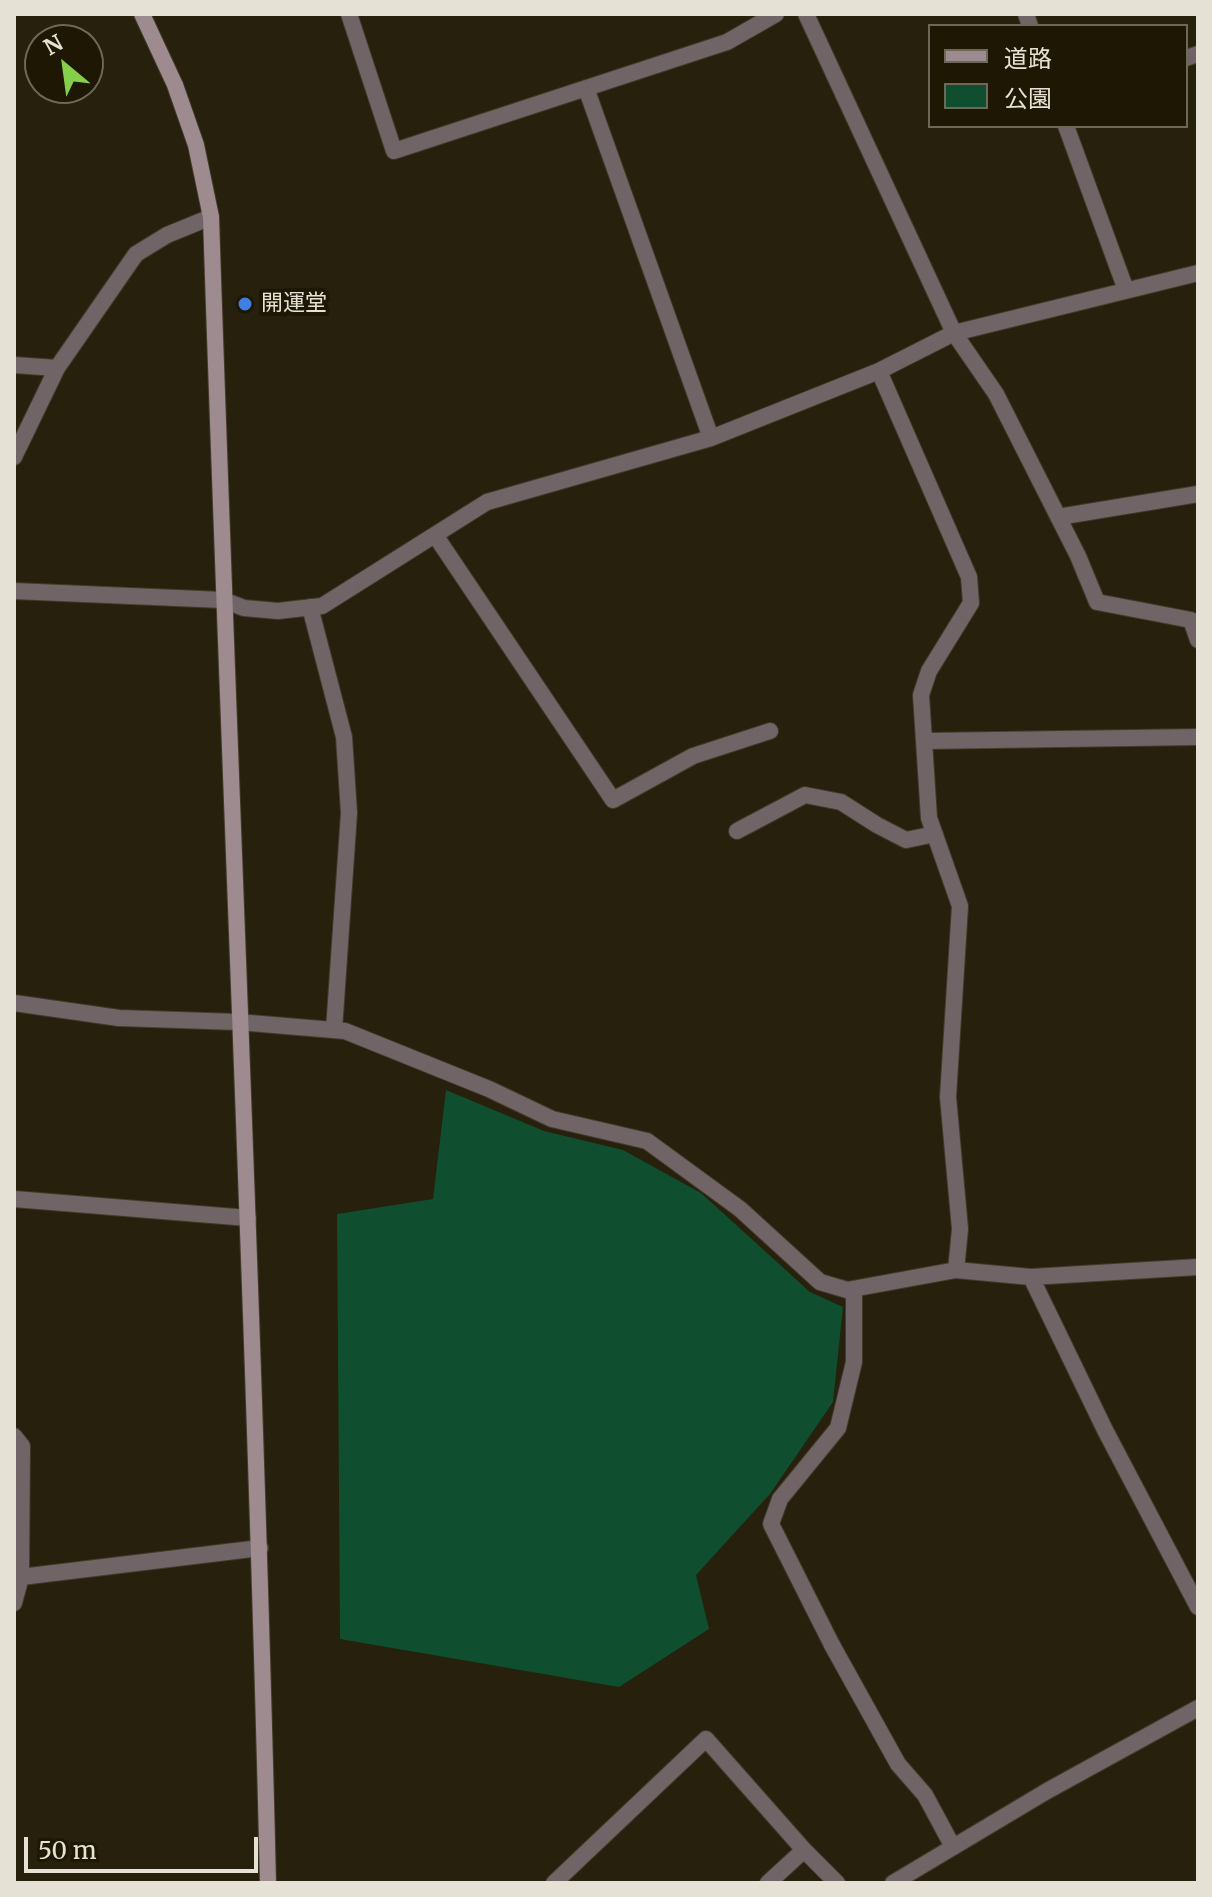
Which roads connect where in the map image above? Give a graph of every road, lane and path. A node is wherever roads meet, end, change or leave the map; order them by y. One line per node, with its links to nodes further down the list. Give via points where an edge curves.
1 (142, 14): 7 (street, via 196,145)
2 (349, 14): 5 (street, via 394,151)
3 (776, 14): 5 (street, via 727,42)
4 (806, 14): 10 (street)
5 (586, 88): 14 (street)
6 (1067, 128): 9 (street)
7 (211, 217): 12 (street, via 136,254); 20 (street)
8 (1198, 273): 9 (street)
9 (1126, 290): 10 (street)
10 (954, 333): 13 (street); 17 (street, via 996,394)
11 (14, 365): 12 (street)
12 (57, 368): 15 (street)
13 (879, 371): 14 (street); 25 (street, via 969,577 971,603 929,671 921,695)
14 (711, 438): 18 (street, via 487,502)
15 (14, 457)
16 (1198, 494): 17 (street)
17 (1058, 517): 22 (street, via 1097,602 1191,620)
18 (435, 535): 21 (street, via 322,606); 23 (street, via 613,800 693,756)
19 (14, 591): 20 (street)
20 (223, 600): 21 (street, via 278,611); 29 (street)
21 (310, 607): 30 (street, via 344,737 348,798)
22 (1198, 640)
23 (770, 731)
24 (1198, 737): 25 (street)
25 (926, 741): 27 (street, via 929,818)
26 (737, 831): 27 (street, via 805,795 841,802 906,840)
27 (935, 834): 34 (street, via 960,906 948,1097 960,1229)
28 (14, 1003): 29 (street, via 119,1018)
29 (238, 1022): 30 (street); 32 (street)
30 (334, 1030): 36 (street, via 475,1083 552,1119 647,1141 740,1209 820,1282)
31 (14, 1199): 32 (street)
32 (248, 1218): 38 (street)
33 (1198, 1267): 35 (street)
34 (956, 1270): 35 (street); 36 (street)
35 (1031, 1277): 41 (street)
36 (854, 1289): 43 (street, via 854,1362 838,1428 780,1499 771,1524 898,1764 925,1795)
37 (14, 1436): 39 (street, via 22,1446)
38 (260, 1548): 39 (street); 45 (street)
39 (21, 1577): 40 (street)
40 (14, 1603)
41 (1198, 1607)
42 (1198, 1708): 43 (street)
43 (953, 1847): 49 (street)
44 (804, 1850): 46 (street, via 706,1739); 47 (street); 48 (street)
45 (268, 1883)
46 (554, 1883)
47 (768, 1883)
48 (837, 1883)
49 (893, 1883)

